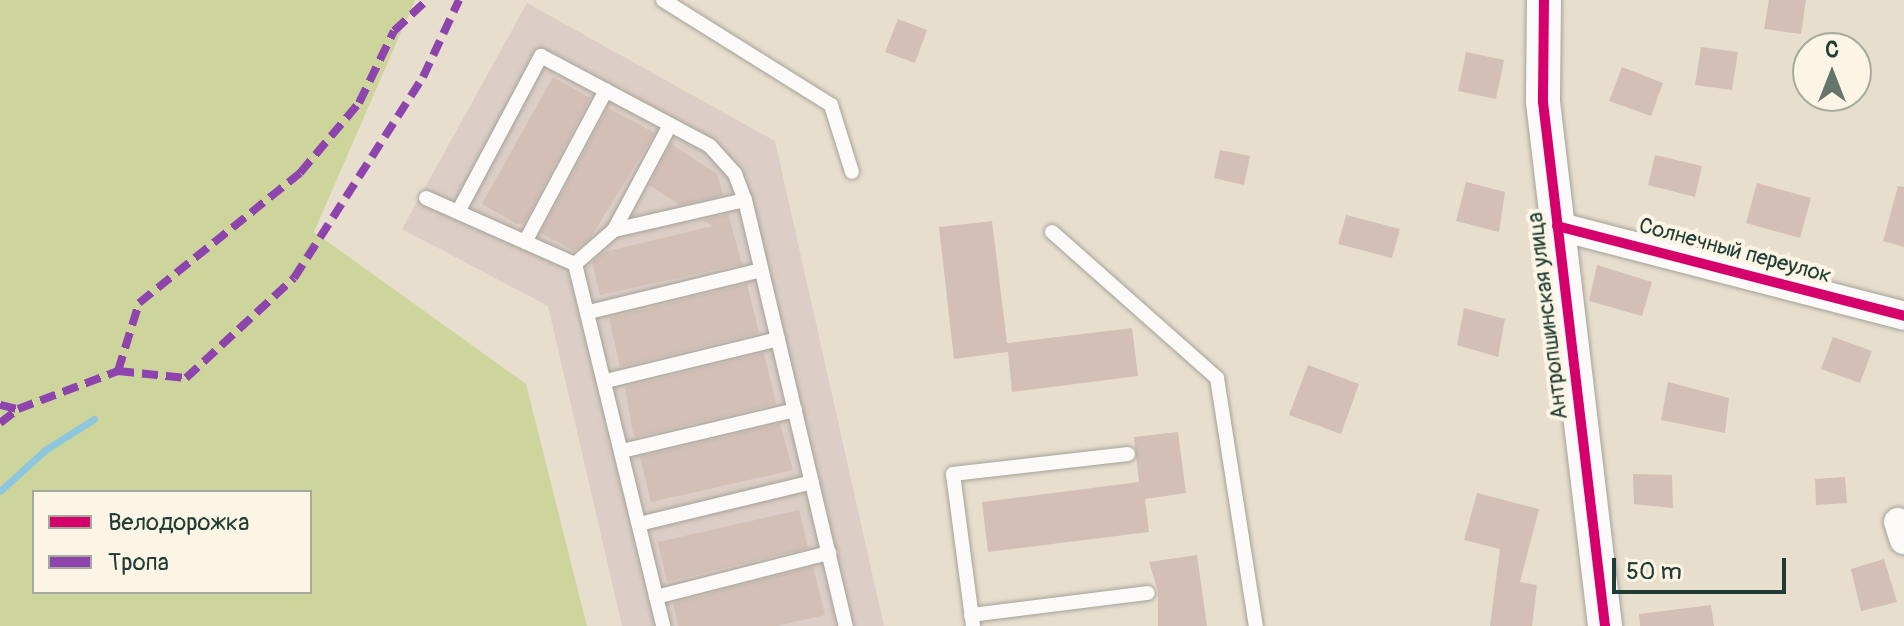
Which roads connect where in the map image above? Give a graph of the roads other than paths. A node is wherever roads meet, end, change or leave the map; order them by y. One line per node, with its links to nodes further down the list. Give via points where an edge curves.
1 (663, 0): 5 (lane, via 831,105)
2 (1544, 0): 9 (street, Антропшинская улица, via 1543,102)
3 (606, 90): 4 (lane); 8 (lane, via 541,56); 12 (lane)
4 (670, 125): 7 (lane, via 710,146 735,174); 10 (lane)
5 (852, 172)
6 (426, 198): 8 (lane)
7 (745, 200): 10 (lane); 14 (lane)
8 (458, 212): 12 (lane)
9 (1557, 226): 16 (street, Солнечный переулок); 31 (street, Антропшинская улица)
10 (614, 230): 13 (lane)
11 (1052, 232): 30 (lane, via 1217,378)
12 (525, 242): 13 (lane)
13 (575, 264): 15 (lane)
14 (761, 270): 15 (lane); 17 (lane)
15 (589, 312): 18 (lane)
16 (1904, 316)
17 (778, 339): 18 (lane); 19 (lane)
18 (606, 381): 20 (lane)
19 (795, 410): 20 (lane); 22 (lane)
20 (622, 451): 23 (lane)
21 (1128, 454): 27 (lane, via 953,474)
22 (812, 482): 23 (lane); 24 (lane)
23 (639, 524): 26 (lane)
24 (829, 553): 26 (lane); 29 (lane)
25 (1148, 593): 27 (lane)
26 (656, 597): 28 (lane)
27 (972, 620)
28 (663, 626)
29 (846, 626)
30 (1256, 626)
31 (1605, 626)

